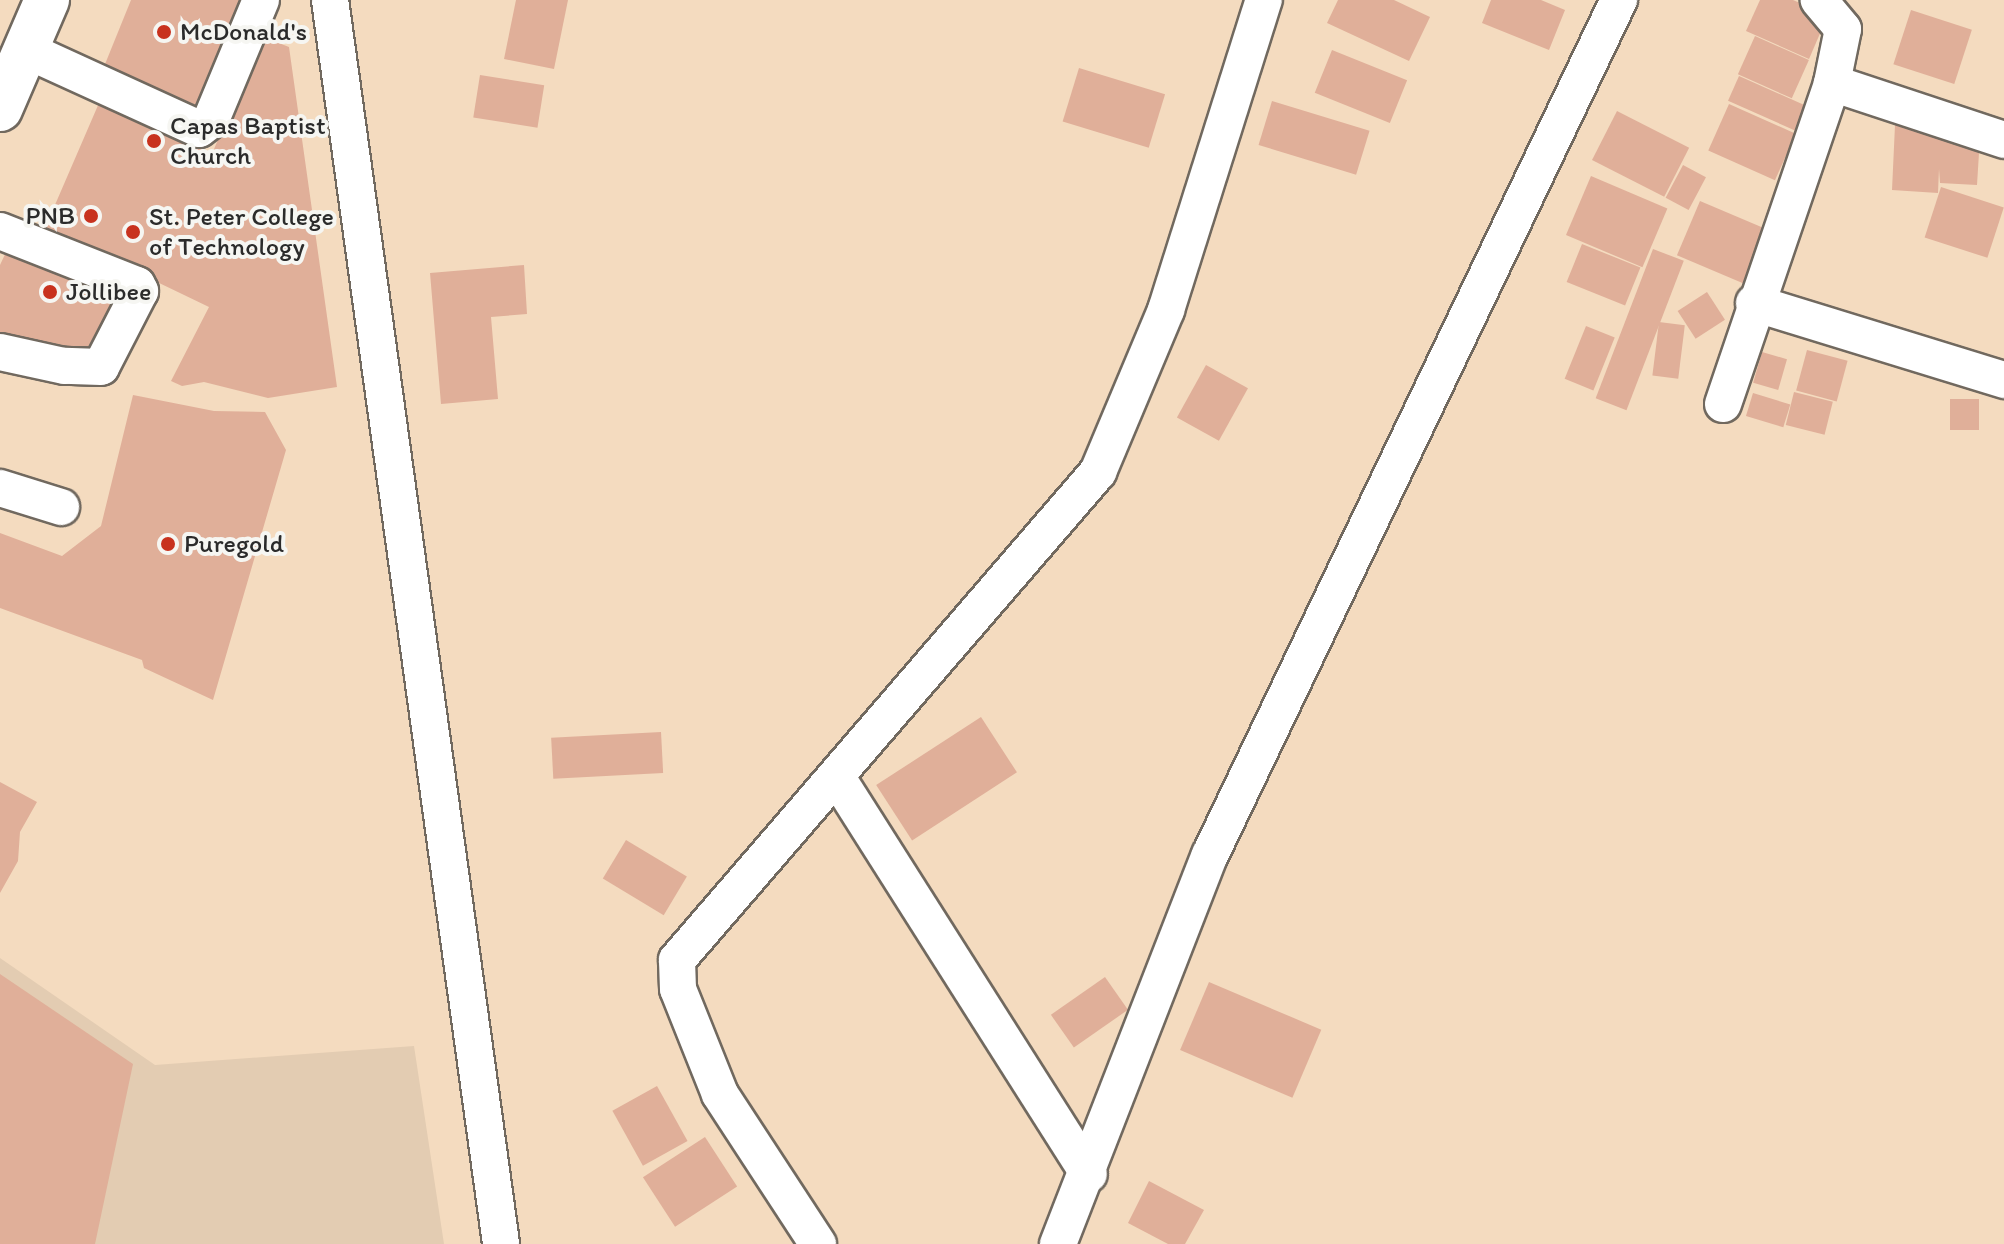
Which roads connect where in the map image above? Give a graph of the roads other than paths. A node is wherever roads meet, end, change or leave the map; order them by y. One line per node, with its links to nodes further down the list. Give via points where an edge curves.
1 (47, 0): 7 (main road)
2 (261, 0): 7 (street, via 211,120 199,129)
3 (330, 0): 20 (street)
4 (1264, 0): 18 (street, via 1166,310 1098,472)
5 (1619, 0): 19 (street, via 1210,855)
6 (1819, 0): 8 (street, via 1843,29)
7 (26, 50): 9 (main road)
8 (1832, 83): 10 (street); 12 (street)
9 (0, 109)
10 (2004, 140)
11 (0, 231): 13 (street, via 137,285 140,291 101,367 64,366)
12 (1754, 303): 14 (street); 15 (street)
13 (0, 352)
14 (2004, 380)
15 (1723, 404)
16 (0, 488): 17 (street)
17 (61, 507)
18 (838, 779): 19 (street); 21 (street, via 677,960 678,989 720,1094)
19 (1089, 1174): 22 (street)
20 (501, 1244)
21 (818, 1244)
22 (1058, 1244)

